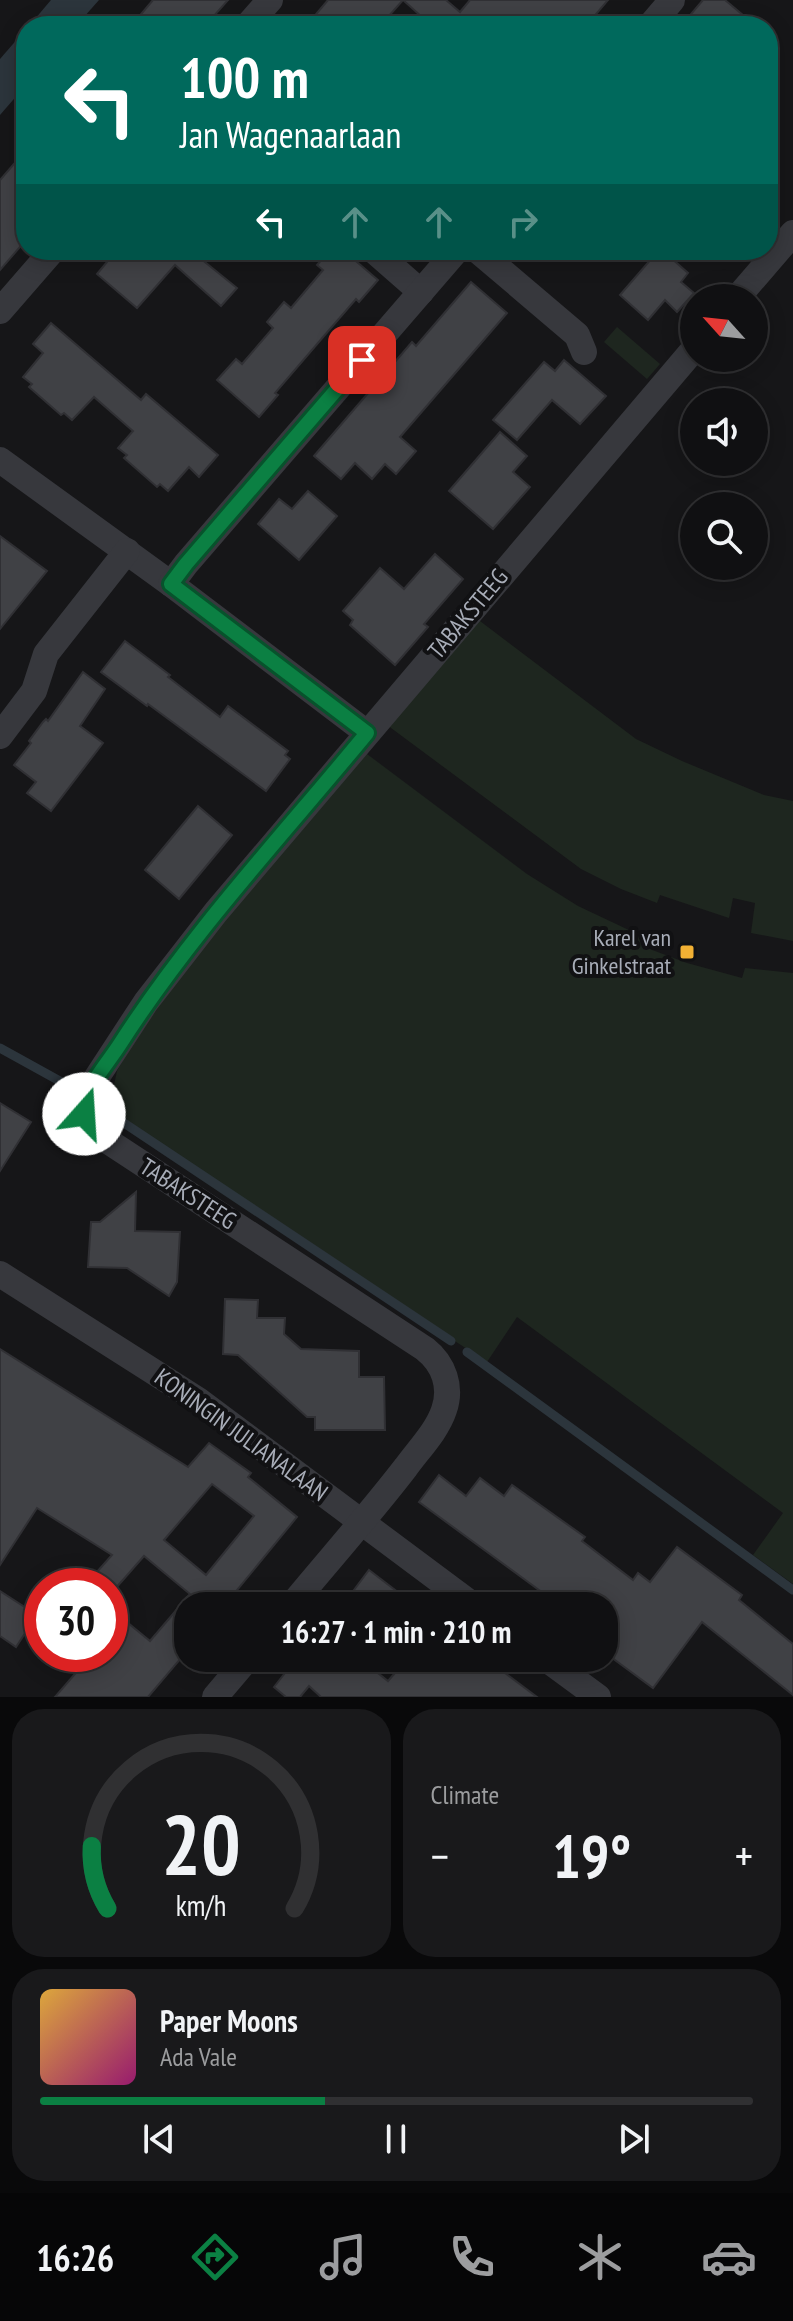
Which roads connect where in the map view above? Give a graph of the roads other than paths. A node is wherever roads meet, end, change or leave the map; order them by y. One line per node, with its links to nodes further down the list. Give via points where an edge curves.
1 (270, 0): 3 (street)
2 (672, 0): 4 (street)
3 (256, 16)
4 (658, 16)
5 (793, 233): 6 (street)
6 (778, 250)
7 (44, 260): 14 (street)
8 (384, 260): 13 (street)
9 (448, 260): 13 (street)
10 (489, 260): 15 (street, via 577,335)
11 (770, 260): 12 (street)
12 (749, 284)
13 (421, 292): 19 (street)
14 (0, 311)
15 (584, 352)
16 (680, 365): 20 (street, TABAKSTEEG)
17 (0, 460): 18 (street)
18 (127, 551): 19 (street); 21 (street, via 46,654 34,691)
19 (171, 584): 20 (street)
20 (367, 733): 23 (street, TABAKSTEEG, via 146,1002 97,1077 84,1114 94,1132 438,1362 448,1391 443,1414)
21 (0, 736)
22 (0, 1274): 23 (street, KONINGIN JULIANALAAN, via 198,1400)
23 (361, 1523): 24 (street, TABAKSTEEG); 25 (street, KONINGIN JULIANALAAN)
24 (303, 1592)
25 (455, 1592)
26 (236, 1672): 28 (street)
27 (564, 1672): 29 (street)
28 (215, 1697)
29 (598, 1697)

